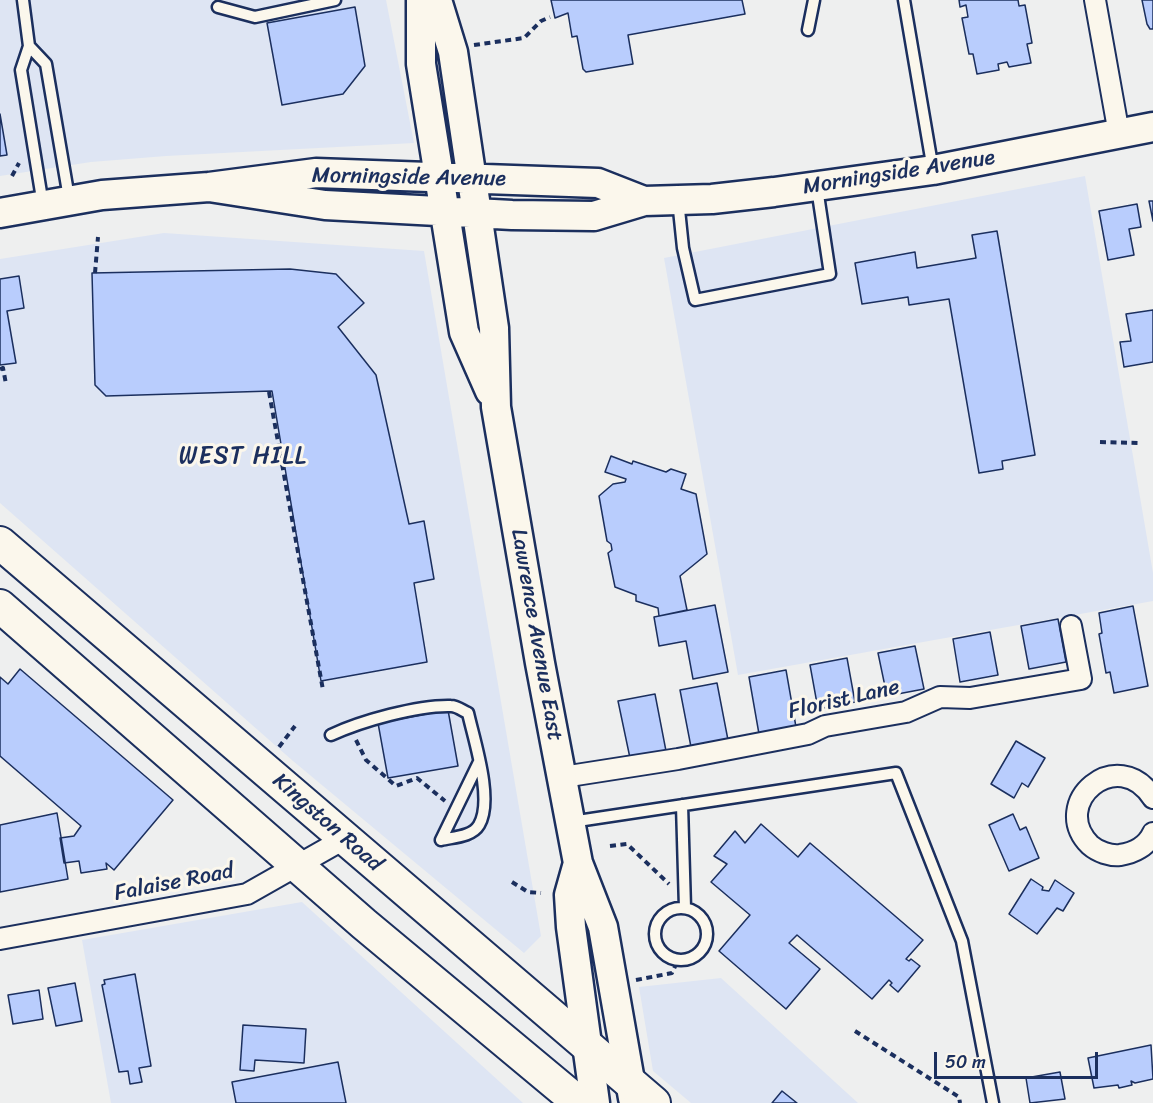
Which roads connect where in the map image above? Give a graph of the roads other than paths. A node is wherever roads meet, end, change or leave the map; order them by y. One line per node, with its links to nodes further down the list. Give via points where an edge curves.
1 (23, 0): 10 (lane)
2 (226, 0): 3 (lane, via 218,6 255,17)
3 (335, 0)
4 (421, 0): 14 (main road, Lawrence Avenue East, via 421,64)
5 (437, 0): 15 (main road, Lawrence Avenue East, via 453,52)
6 (814, 0): 9 (lane)
7 (904, 0): 13 (lane)
8 (1095, 0): 12 (street)
9 (808, 30)
10 (29, 46): 20 (lane, via 21,70); 20 (lane, via 46,64)
11 (1153, 128): 12 (main road, Morningside Avenue)
12 (1119, 134): 13 (main road, Morningside Avenue)
13 (933, 170): 17 (main road, Morningside Avenue)
14 (439, 176): 15 (main road, Morningside Avenue); 16 (main road, Morningside Avenue, via 316,173); 21 (main road, Lawrence Avenue East)
15 (472, 178): 19 (main road, Morningside Avenue, via 598,183); 22 (main road, Lawrence Avenue East)
16 (209, 187): 20 (main road, Morningside Avenue); 21 (main road, Morningside Avenue, via 325,205)
17 (817, 187): 18 (main road, Morningside Avenue); 18 (lane, via 830,274 695,300 683,248)
18 (678, 200): 19 (main road, Morningside Avenue)
19 (644, 201): 22 (main road, Morningside Avenue, via 594,216)
20 (56, 203): 23 (main road, Morningside Avenue)
21 (445, 209): 22 (main road, Morningside Avenue); 24 (main road, Lawrence Avenue East, via 464,332)
22 (477, 211): 24 (main road, Lawrence Avenue East, via 494,328)
23 (0, 213)
24 (496, 407): 31 (main road, Lawrence Avenue East)
25 (0, 543): 36 (main road, Kingston Road)
26 (0, 606): 38 (main road)
27 (1071, 626): 31 (street, Florist Lane, via 1081,679 970,698 940,697 906,712 825,726 808,734)
28 (331, 735): 29 (lane, via 357,723 453,706 468,713)
29 (479, 762): 29 (lane, via 446,824 441,840 467,835 479,826 485,806)
30 (1145, 775): 32 (street); 35 (street, via 1099,780 1081,799 1078,825 1092,847 1117,856 1141,848)
31 (563, 777): 34 (main road, Lawrence Avenue East)
32 (1153, 798)
33 (682, 805): 34 (lane); 39 (lane); 46 (lane, via 896,773 962,941)
34 (571, 822): 37 (main road, Lawrence Avenue East)
35 (1153, 833)
36 (344, 839): 38 (street, Falaise Road); 41 (main road, Kingston Road)
37 (578, 863): 41 (main road, Lawrence Avenue East, via 569,895); 42 (main road, Lawrence Avenue East, via 603,927)
38 (298, 865): 40 (street, Falaise Road, via 247,894); 43 (main road)
39 (685, 908): 39 (lane, via 700,916 707,933 702,950 678,960 657,946 654,930 662,915)
40 (0, 939)
41 (587, 1046): 42 (main road, Kingston Road); 44 (main road, Lawrence Avenue East)
42 (632, 1093): 45 (main road, Kingston Road)
43 (579, 1103)
44 (595, 1103)
45 (654, 1103)
46 (993, 1103)

